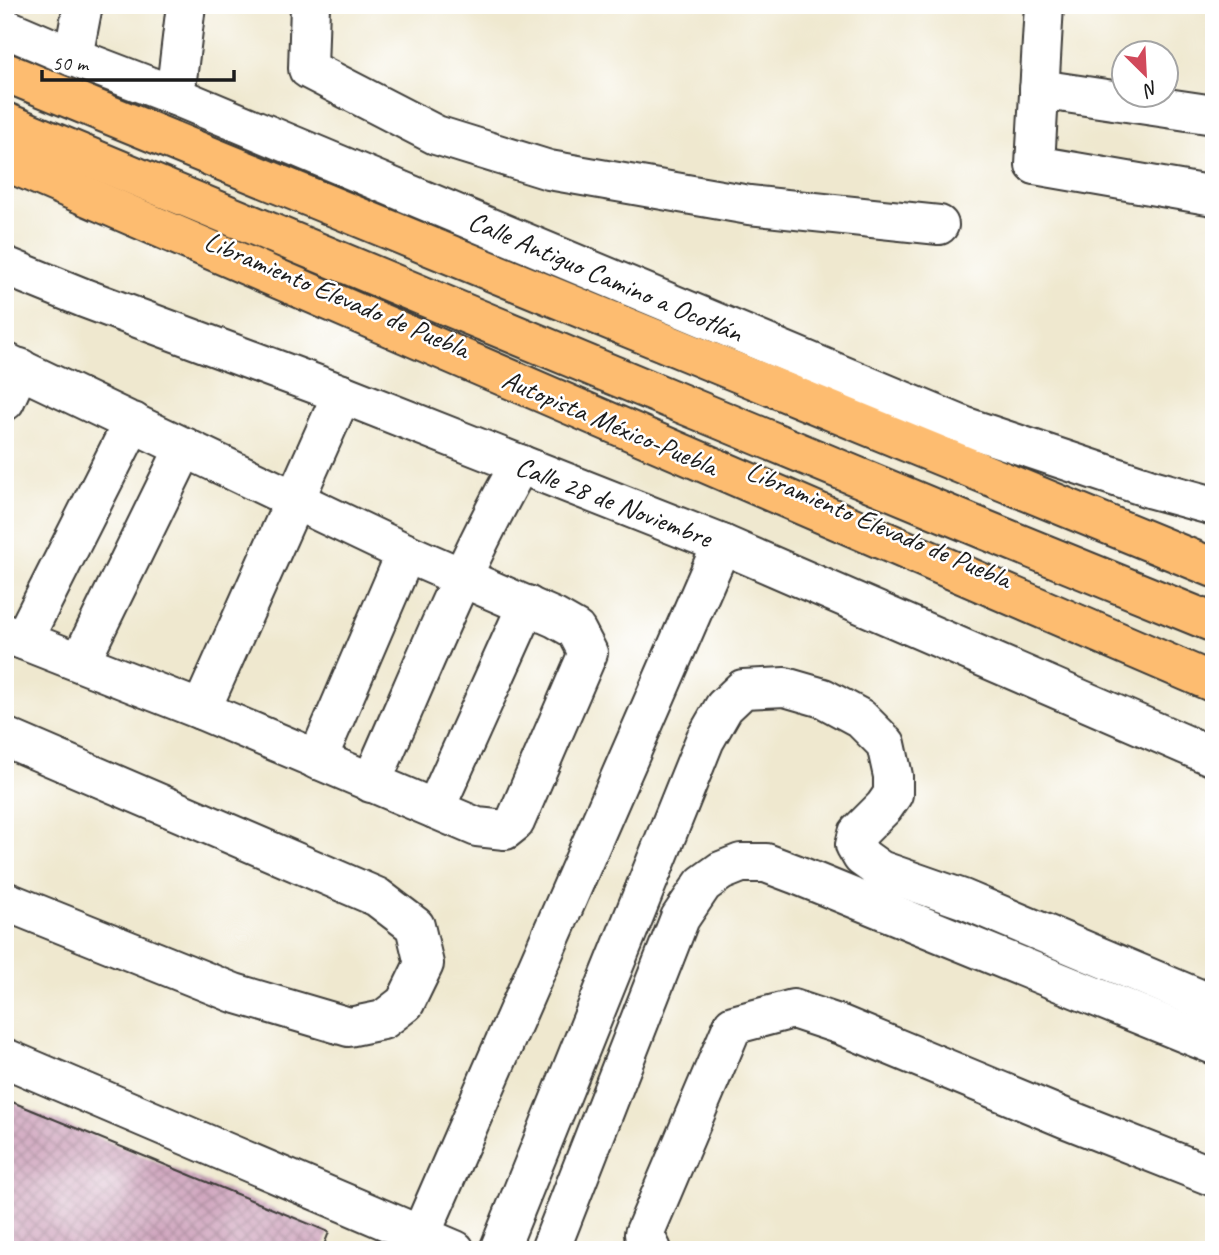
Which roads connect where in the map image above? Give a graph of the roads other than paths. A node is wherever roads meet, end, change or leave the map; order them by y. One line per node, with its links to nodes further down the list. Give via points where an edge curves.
1 (82, 5): 6 (street)
2 (186, 5): 9 (street)
3 (310, 5): 15 (street, via 308,69 436,135 549,170 749,205)
4 (1044, 5): 8 (street)
5 (5, 28): 6 (street, Calle Antiguo Camino a Ocotlán)
6 (73, 57): 9 (street, Calle Antiguo Camino a Ocotlán)
7 (5, 72): 26 (highway)
8 (1040, 89): 10 (street); 14 (street, via 1035,164)
9 (174, 96): 23 (street, Calle Antiguo Camino a Ocotlán, via 966,427)
10 (1214, 115)
11 (5, 122): 29 (highway, Libramiento Elevado de Puebla)
12 (5, 150): 31 (highway, Libramiento Elevado de Puebla, via 938,550)
13 (5, 161): 33 (highway, Autopista México-Puebla)
14 (1214, 196)
15 (939, 225)
16 (5, 267): 18 (street, Calle 28 de Noviembre)
17 (10, 377): 19 (street)
18 (342, 394): 21 (street, Calle 28 de Noviembre); 22 (street)
19 (133, 422): 20 (street); 30 (street)
20 (185, 447): 22 (street); 32 (street)
21 (520, 464): 24 (street, Calle 28 de Noviembre); 27 (street)
22 (296, 499): 25 (street); 34 (street)
23 (1214, 506)
24 (722, 544): 36 (street, Calle 28 de Noviembre); 47 (street)
25 (406, 553): 27 (street); 37 (street)
26 (1214, 568)
27 (462, 577): 28 (street); 38 (street)
28 (527, 605): 39 (street); 39 (street, via 576,630 588,653 515,822 505,830 477,827)
29 (1214, 623)
30 (14, 636): 32 (street)
31 (1214, 661)
32 (79, 662): 34 (street)
33 (1214, 683)
34 (201, 710): 37 (street)
35 (5, 737): 42 (street, via 377,897 415,926 424,964 405,1003 383,1020 349,1027 234,993)
36 (1214, 757)
37 (317, 760): 38 (street)
38 (372, 783): 39 (street)
39 (435, 809)
40 (855, 845): 41 (street, via 807,862); 43 (street, via 862,857 880,870 962,899); 49 (street, via 858,833 893,794 886,744 860,718 823,698 785,687 743,689 724,707 705,740)
41 (795, 874): 44 (street); 50 (street, via 766,863 741,863 703,884 680,918)
42 (5, 901)
43 (1214, 1005)
44 (1214, 1045)
45 (5, 1058): 47 (street)
46 (1214, 1177): 51 (street, via 793,1009 733,1025 644,1234)
47 (417, 1242): 48 (street)
48 (455, 1250)
49 (499, 1250)
50 (550, 1250)
51 (652, 1250)

